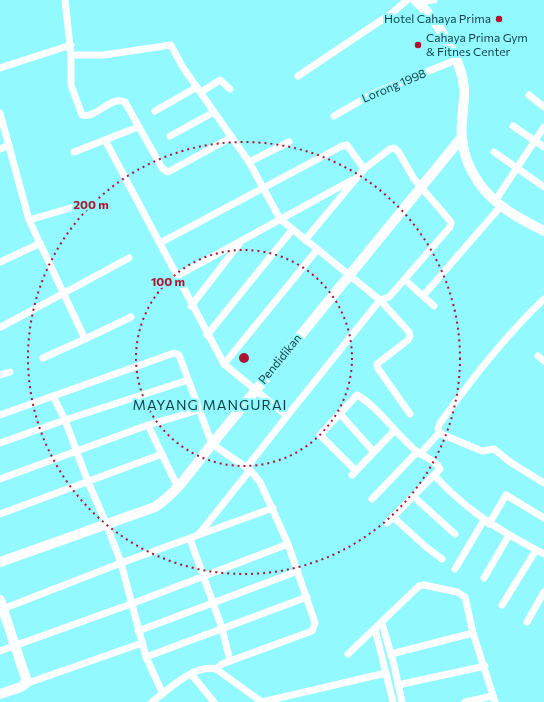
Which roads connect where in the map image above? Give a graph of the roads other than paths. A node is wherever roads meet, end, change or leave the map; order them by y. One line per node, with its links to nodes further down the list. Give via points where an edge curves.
1 (65, 0): 5 (street)
2 (407, 0): 9 (street, via 392,13)
3 (434, 0): 4 (street)
4 (417, 1): 7 (street, via 444,37)
5 (71, 46): 6 (street); 8 (street)
6 (72, 55): 10 (street, via 104,55 169,45); 19 (street, via 71,85 82,115 88,115 122,100)
7 (456, 60): 17 (street, Lorong 1998, via 374,93); 23 (street, via 464,87)
8 (0, 68)
9 (298, 76)
10 (199, 89): 11 (street, via 220,80); 14 (street); 15 (street)
11 (230, 89)
12 (529, 95): 13 (street)
13 (544, 107)
14 (155, 111)
15 (214, 112): 21 (street); 22 (street)
16 (0, 113): 27 (street)
17 (334, 116)
18 (513, 126): 25 (street)
19 (138, 127): 22 (street, via 162,168 168,172); 24 (street)
20 (544, 127): 25 (street)
21 (170, 136)
22 (232, 137): 32 (street)
23 (462, 137): 36 (street, Pendidikan); 39 (street, via 473,172)
24 (105, 140): 30 (street); 47 (street)
25 (535, 141): 28 (street); 34 (street)
26 (289, 142): 32 (street)
27 (9, 145): 29 (street); 42 (street)
28 (544, 147)
29 (0, 148)
30 (74, 152)
31 (494, 152): 34 (street)
32 (249, 162): 38 (street)
33 (364, 169): 35 (street); 36 (street, via 394,148); 38 (street, via 347,145)
34 (517, 169): 37 (street); 39 (street)
35 (356, 178): 41 (street); 45 (street)
36 (420, 186): 52 (street, Pendidikan); 54 (street, via 451,224)
37 (544, 187)
38 (264, 188): 41 (street); 47 (street)
39 (498, 204): 44 (street); 56 (street)
40 (81, 205): 42 (street)
41 (280, 219): 43 (street); 46 (street)
42 (29, 220): 48 (street)
43 (292, 230): 45 (street); 63 (street)
44 (544, 231)
45 (305, 240): 49 (street)
46 (241, 241): 53 (street); 59 (street)
47 (160, 243): 53 (street)
48 (39, 244): 51 (street); 55 (street)
49 (317, 250): 52 (street); 68 (street)
50 (129, 258): 55 (street)
51 (0, 262)
52 (350, 274): 58 (street); 72 (street, Pendidikan)
53 (177, 276): 59 (street)
54 (405, 280): 56 (street); 58 (street, via 389,297)
55 (64, 294): 62 (street); 64 (street)
56 (423, 296): 60 (street)
57 (544, 299): 82 (street, via 472,379 440,422)
58 (380, 300): 76 (street, via 410,336 377,364 377,367); 78 (street)
59 (191, 306): 63 (street)
60 (434, 306)
61 (131, 316): 64 (street)
62 (2, 327)
63 (207, 335): 68 (street)
64 (85, 339): 66 (street)
65 (538, 356): 67 (street)
66 (43, 358)
67 (544, 361)
68 (224, 364): 72 (street)
69 (10, 372): 70 (street)
70 (0, 375)
71 (188, 380): 73 (street, via 179,355 174,353); 74 (street); 79 (street)
72 (254, 391): 78 (street); 84 (street, Pendidikan)
73 (53, 396): 77 (street); 79 (street)
74 (198, 410): 80 (street); 84 (street)
75 (340, 414): 81 (street, via 357,395); 86 (street); 86 (street, via 320,435 354,473)
76 (410, 414)
77 (0, 415)
78 (287, 416): 89 (street)
79 (65, 420): 83 (street); 85 (street)
80 (148, 425): 85 (street); 88 (street)
81 (394, 431): 86 (street); 87 (street)
82 (439, 433): 87 (street); 92 (street, via 482,451 494,449 510,462)
83 (0, 443)
84 (212, 444): 89 (street); 94 (street, Pendidikan)
85 (76, 451): 91 (street); 93 (street)
86 (374, 452)
87 (418, 453): 90 (street, via 439,467); 96 (street)
88 (162, 454): 93 (street); 94 (street)
89 (248, 468): 97 (street, via 260,482); 105 (street)
90 (434, 475): 95 (street); 101 (street, via 461,503)
91 (0, 479)
92 (543, 480)
93 (88, 482): 98 (street); 102 (street)
94 (178, 488): 102 (street, Pendidikan, via 155,507)
95 (413, 496): 99 (street); 104 (street)
96 (372, 499)
97 (273, 508): 105 (street); 108 (street)
98 (0, 514)
99 (393, 517): 103 (street); 111 (street)
100 (544, 518): 101 (street, via 506,495)
101 (487, 522): 106 (street); 114 (street)
102 (106, 523): 112 (street, Pendidikan); 113 (street)
103 (387, 523)
104 (455, 534)
105 (198, 535): 107 (street)
106 (509, 535): 109 (street); 117 (street)
107 (190, 539): 113 (street); 116 (street)
108 (288, 544): 115 (street); 116 (street)
109 (536, 550): 110 (street); 122 (street)
110 (544, 554)
111 (442, 559)
112 (0, 562)
113 (121, 563): 121 (street); 123 (street)
114 (454, 569)
115 (298, 571): 119 (street); 120 (street)
116 (203, 576): 120 (street); 121 (street)
117 (484, 578)
118 (544, 592): 124 (street)
119 (307, 597): 126 (street); 136 (street, via 315,623 312,631)
120 (212, 602): 126 (street); 128 (street)
121 (131, 604): 128 (street); 131 (street)
122 (502, 605)
123 (1, 606): 131 (street)
124 (527, 622)
125 (382, 623): 127 (street); 129 (street, via 419,586 424,585 457,592 464,596); 134 (street)
126 (222, 628): 135 (street); 136 (street)
127 (375, 628): 133 (street); 139 (street)
128 (138, 631): 130 (street)
129 (473, 633): 134 (street); 137 (street)
130 (142, 643): 135 (street); 141 (street)
131 (16, 645): 132 (street); 141 (street, via 26,679)
132 (0, 651)
133 (348, 654)
134 (391, 654): 142 (street)
135 (146, 657): 144 (street)
136 (230, 661): 138 (street)
137 (485, 666): 142 (street); 145 (street)
138 (216, 669): 139 (street, via 262,702); 140 (street, via 208,667)
139 (386, 673): 148 (street)
140 (191, 674): 144 (street); 147 (street)
141 (25, 684): 143 (street)
142 (398, 685): 149 (street)
143 (0, 694)
144 (163, 694): 146 (street)
145 (494, 699): 150 (street)
146 (152, 702)
147 (214, 702)
148 (392, 702)
149 (402, 702)
150 (465, 702)

